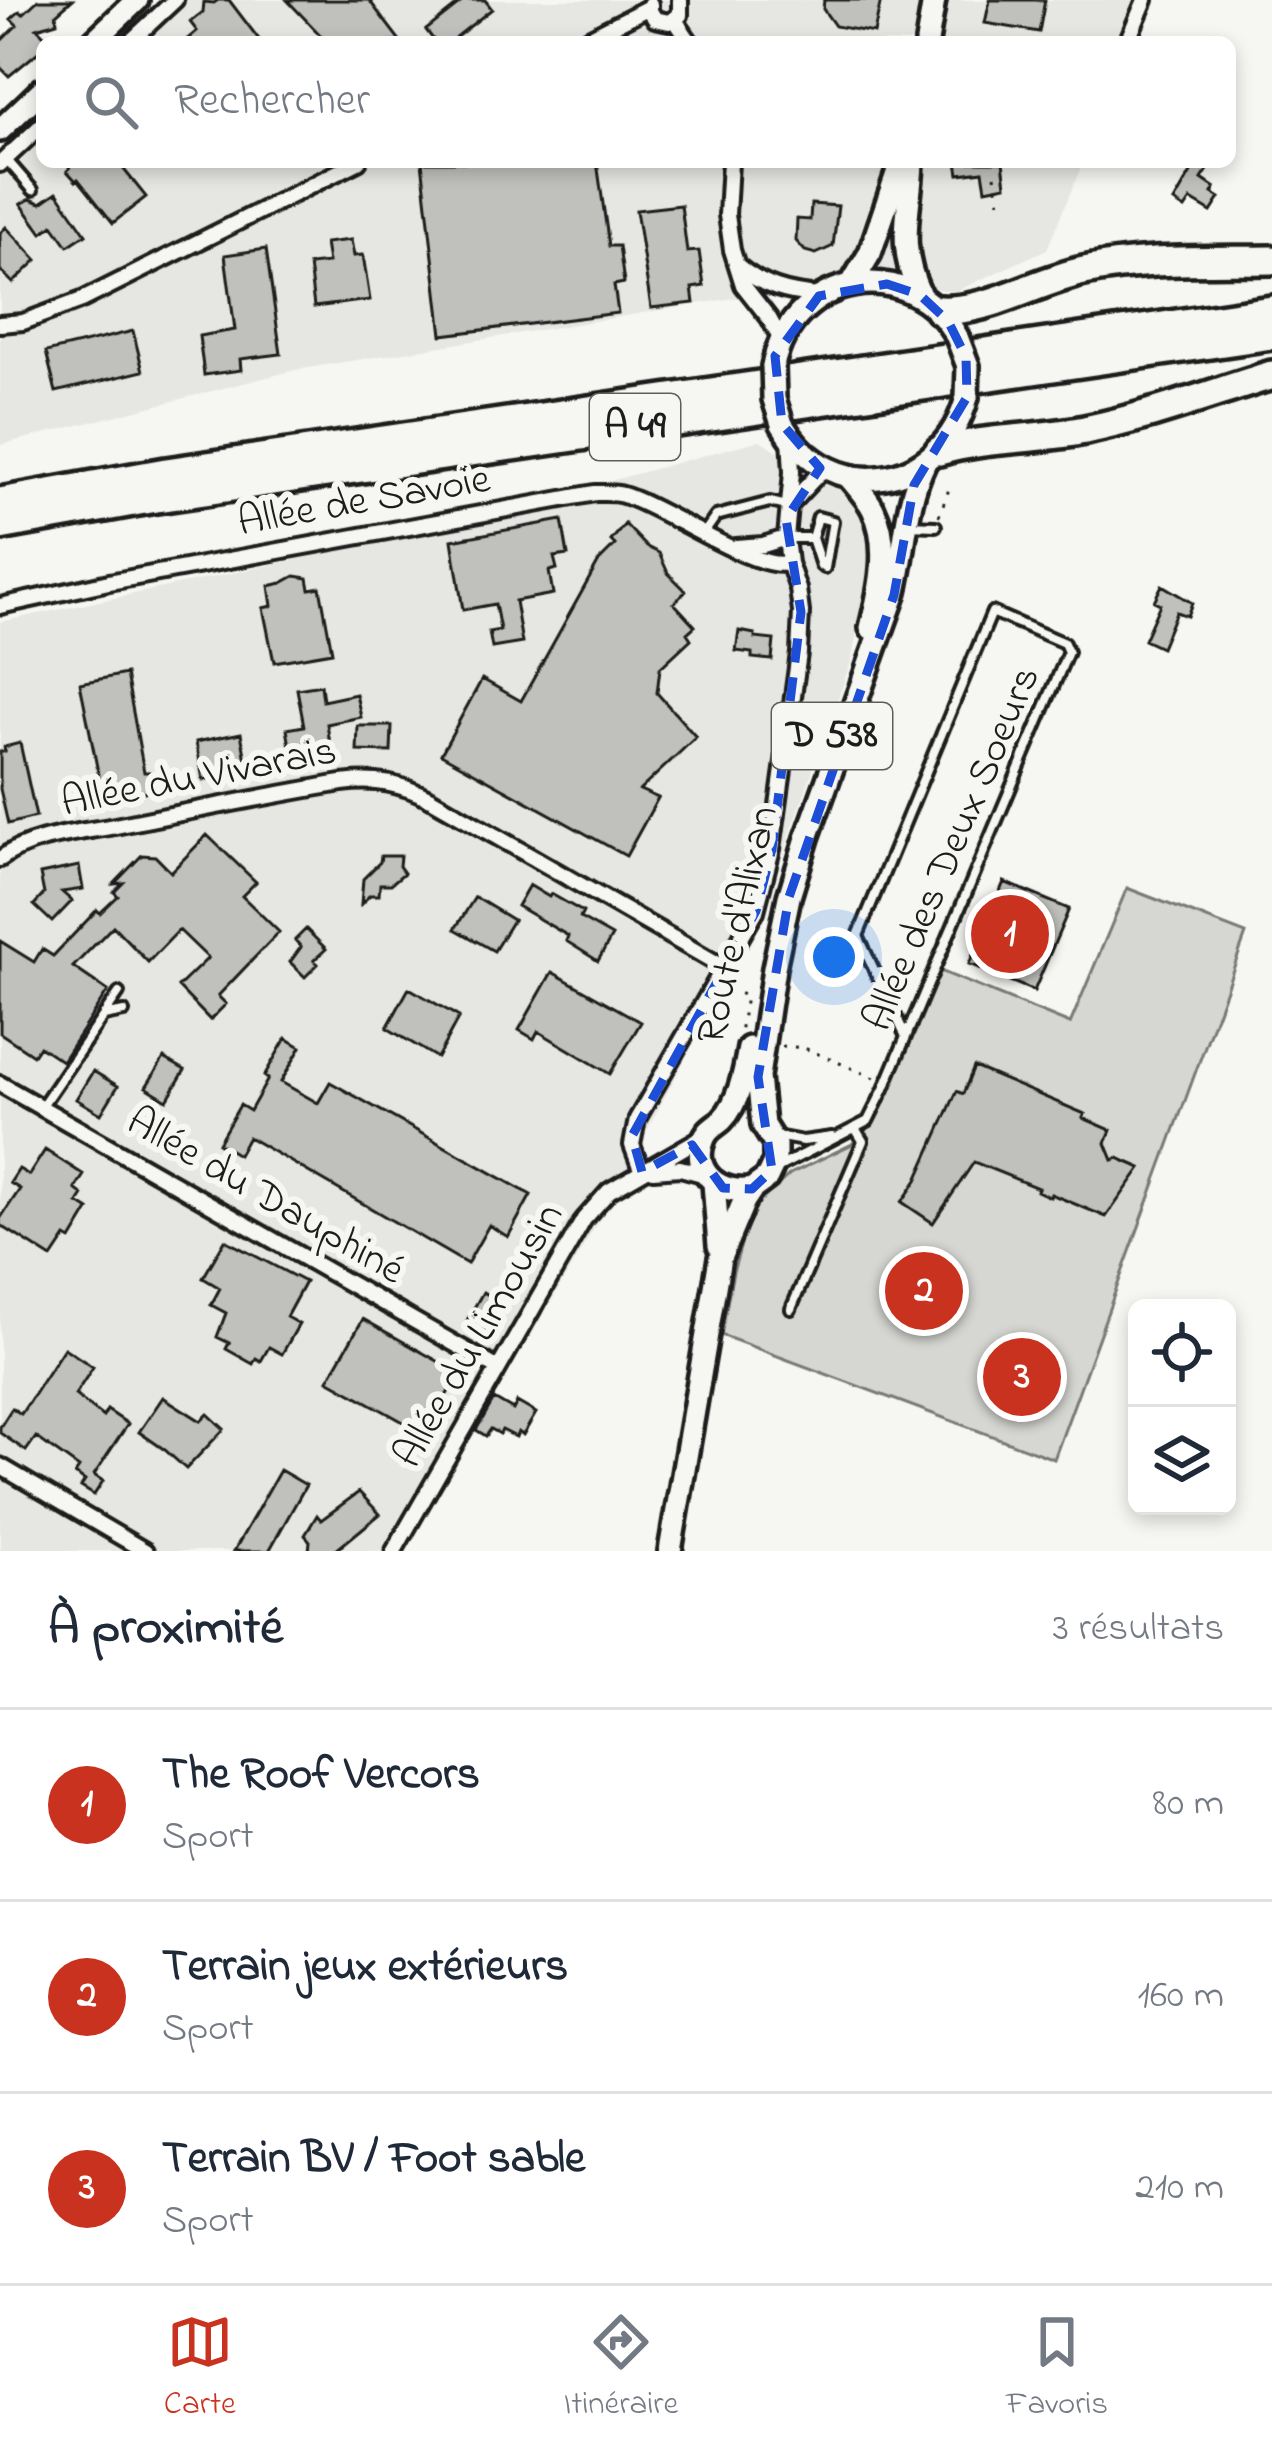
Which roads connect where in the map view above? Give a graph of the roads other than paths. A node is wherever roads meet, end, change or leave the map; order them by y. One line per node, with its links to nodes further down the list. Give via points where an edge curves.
1 (137, 0): 8 (main road)
2 (175, 0): 9 (street)
3 (680, 0): 7 (street)
4 (934, 0): 12 (main road)
5 (1145, 0): 13 (street)
6 (650, 4): 7 (street, via 660,22); 10 (street)
7 (675, 20): 11 (street)
8 (99, 36)
9 (136, 36)
10 (592, 36)
11 (686, 36)
12 (928, 36)
13 (1130, 36)
14 (36, 96): 15 (main road)
15 (0, 130)
16 (36, 131): 17 (street)
17 (3, 162): 22 (lane)
18 (346, 168): 29 (street, via 82,301)
19 (730, 168): 24 (street, via 728,232)
20 (899, 168): 25 (main road)
21 (912, 168): 27 (main road, via 905,247)
22 (33, 190)
23 (1272, 260): 27 (highway, via 1124,264 1064,275 976,307)
24 (738, 266): 26 (street, via 772,288); 31 (street)
25 (851, 285): 26 (main road); 27 (main road, via 887,284)
26 (819, 296): 31 (main road)
27 (929, 303): 34 (main road, bridge, via 968,366 960,421)
28 (1272, 310): 37 (highway, A 49)
29 (0, 324)
30 (1272, 335): 40 (highway, A 49)
31 (781, 340): 33 (main road, bridge, via 774,399)
32 (1272, 375): 34 (highway, via 1090,429 980,440)
33 (786, 431): 35 (main road); 38 (street)
34 (932, 457): 36 (main road, via 891,476); 39 (main road, Route d'Alixan / D 538, via 911,494)
35 (824, 468): 36 (main road); 38 (street)
36 (849, 477): 56 (main road, Route d'Alixan / D 538, via 880,528 876,606 786,862 745,1070)
37 (0, 502)
38 (789, 506): 42 (lane, via 770,502 716,516); 43 (street)
39 (906, 525): 41 (lane); 58 (main road, Route d'Alixan / D 538, via 895,595 789,897 758,1077)
40 (0, 526)
41 (936, 526)
42 (704, 532): 45 (street, Allée de Savoie); 47 (street, Allée de Savoie, via 621,494 595,493)
43 (786, 538): 44 (lane); 45 (street); 46 (street)
44 (812, 538): 44 (lane, via 821,566 825,568 833,520 818,517)
45 (731, 546): 46 (street, Allée de Savoie, via 768,564)
46 (789, 563): 49 (street, via 799,589 799,653 772,849 756,910)
47 (0, 606)
48 (0, 859): 49 (street, Allée du Vivarais, via 58,837 286,793 392,782)
49 (725, 968): 62 (street, via 634,1127)
50 (119, 993): 52 (lane)
51 (124, 1012): 52 (lane)
52 (104, 1016): 55 (lane)
53 (906, 1037): 53 (lane, Allée des Deux Soeurs, via 1068,652 1064,643 992,612 858,936); 57 (lane, Allée des Deux Soeurs, via 868,1120)
54 (0, 1084): 55 (street, Allée du Dauphiné)
55 (41, 1107): 67 (street, Allée du Dauphiné)
56 (722, 1119): 58 (main road, via 743,1116); 60 (main road, Route d'Alixan)
57 (854, 1128): 59 (lane); 66 (lane, via 863,1141)
58 (767, 1130): 59 (lane, via 803,1141); 61 (main road, Route d'Alixan, via 776,1153)
59 (839, 1135): 61 (lane)
60 (704, 1136): 62 (street, Allée du Limousin); 63 (main road, via 700,1156)
61 (772, 1170): 64 (main road)
62 (642, 1172): 63 (street, via 680,1168); 67 (street, Allée du Limousin, via 609,1191 584,1219)
63 (710, 1179): 64 (main road, via 732,1191); 65 (main road)
64 (752, 1189): 65 (main road)
65 (720, 1258): 71 (main road)
66 (791, 1309)
67 (497, 1368): 70 (street, Allée du Limousin)
68 (0, 1466): 69 (street)
69 (145, 1551)
70 (394, 1551)
71 (670, 1551)

